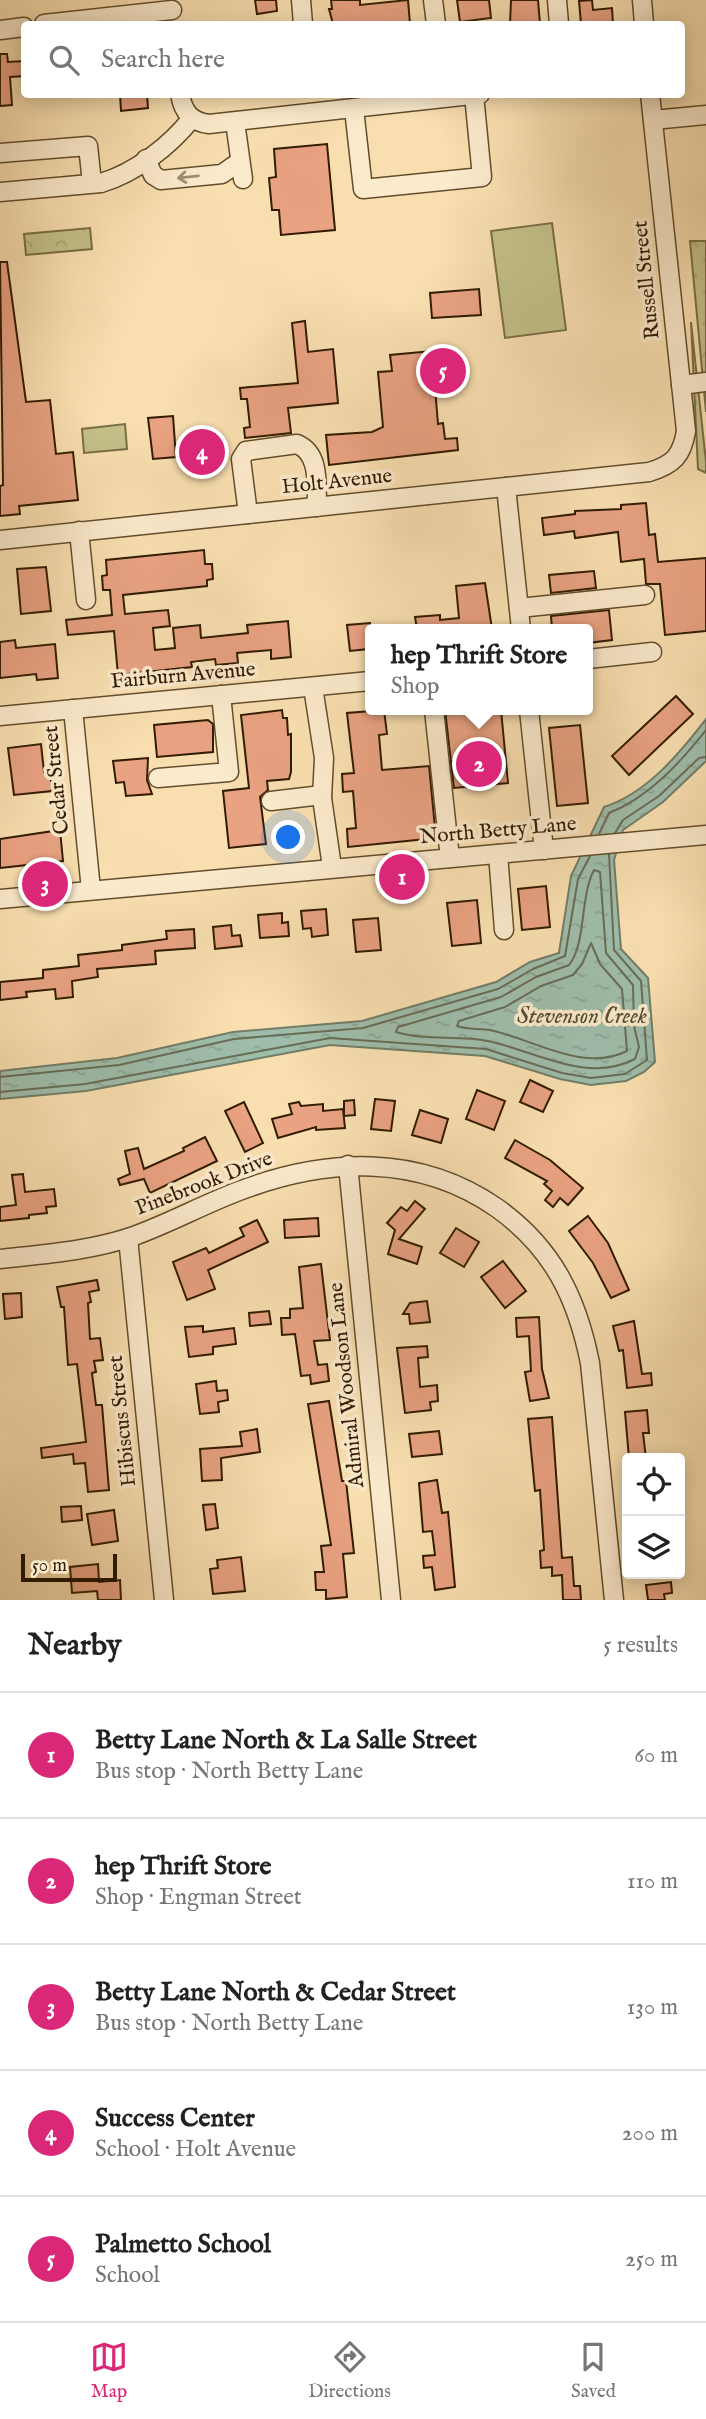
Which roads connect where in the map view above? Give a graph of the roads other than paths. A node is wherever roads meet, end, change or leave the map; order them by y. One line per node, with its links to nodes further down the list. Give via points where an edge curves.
1 (300, 0): 7 (street)
2 (433, 0): 8 (street)
3 (557, 0): 9 (street)
4 (642, 0): 10 (street)
5 (172, 11): 6 (street)
6 (74, 21)
7 (303, 21)
8 (436, 21)
9 (559, 21)
10 (644, 21)
11 (21, 27): 12 (street)
12 (0, 30)
13 (181, 98): 21 (street)
14 (310, 98): 19 (street)
15 (436, 98): 18 (street)
16 (474, 98): 18 (street, via 482,177 363,189)
17 (650, 98): 22 (street, Russell Street)
18 (354, 109): 19 (street)
19 (312, 114): 23 (street)
20 (706, 115): 22 (street)
21 (192, 118): 23 (street, via 209,124); 25 (street, via 179,135)
22 (653, 120): 29 (street, Russell Street)
23 (235, 122): 25 (street, one-way to 25, via 241,170 161,180 153,175)
24 (0, 153): 26 (street, via 88,146)
25 (146, 159): 26 (street, via 116,178)
26 (92, 183): 27 (street)
27 (0, 192)
28 (706, 382): 29 (street)
29 (681, 385): 30 (street, Russell Street, via 686,431)
30 (677, 460): 31 (street, Holt Avenue, via 649,472)
31 (506, 487): 32 (street, Holt Avenue); 38 (street)
32 (317, 507): 33 (street, Holt Avenue); 33 (street, via 314,461 297,444 246,451 241,459)
33 (248, 514): 34 (street, Holt Avenue)
34 (79, 531): 35 (street, Holt Avenue); 37 (street)
35 (0, 540)
36 (645, 595): 38 (street)
37 (86, 600)
38 (519, 608): 39 (street)
39 (521, 624)
40 (652, 653): 41 (street)
41 (593, 658)
42 (365, 682): 43 (street, Fairburn Avenue)
43 (313, 687): 44 (street, Fairburn Avenue); 50 (street, via 324,758)
44 (221, 695): 45 (street, Fairburn Avenue); 49 (street, via 229,772)
45 (73, 709): 48 (street, Fairburn Avenue); 57 (street, Cedar Street)
46 (435, 715): 55 (street)
47 (530, 715): 53 (street)
48 (0, 716)
49 (158, 778)
50 (322, 795): 51 (street); 56 (street)
51 (271, 801)
52 (706, 835): 53 (street, North Betty Lane)
53 (544, 850): 54 (street, North Betty Lane)
54 (498, 854): 55 (street, North Betty Lane); 59 (street)
55 (450, 858): 56 (street, North Betty Lane)
56 (331, 867): 57 (street, North Betty Lane)
57 (91, 890): 58 (street, North Betty Lane)
58 (0, 899)
59 (504, 930)
60 (348, 1165): 61 (street, Pinebrook Drive, via 268,1181); 64 (street, Admiral Woodson Lane); 65 (street, Pinebrook Drive, via 414,1170 460,1187 513,1219 557,1271 574,1300 590,1363)
61 (128, 1238): 62 (street, Pinebrook Drive); 63 (street, Hibiscus Street)
62 (0, 1259)
63 (164, 1600)
64 (391, 1600)
65 (614, 1600)

